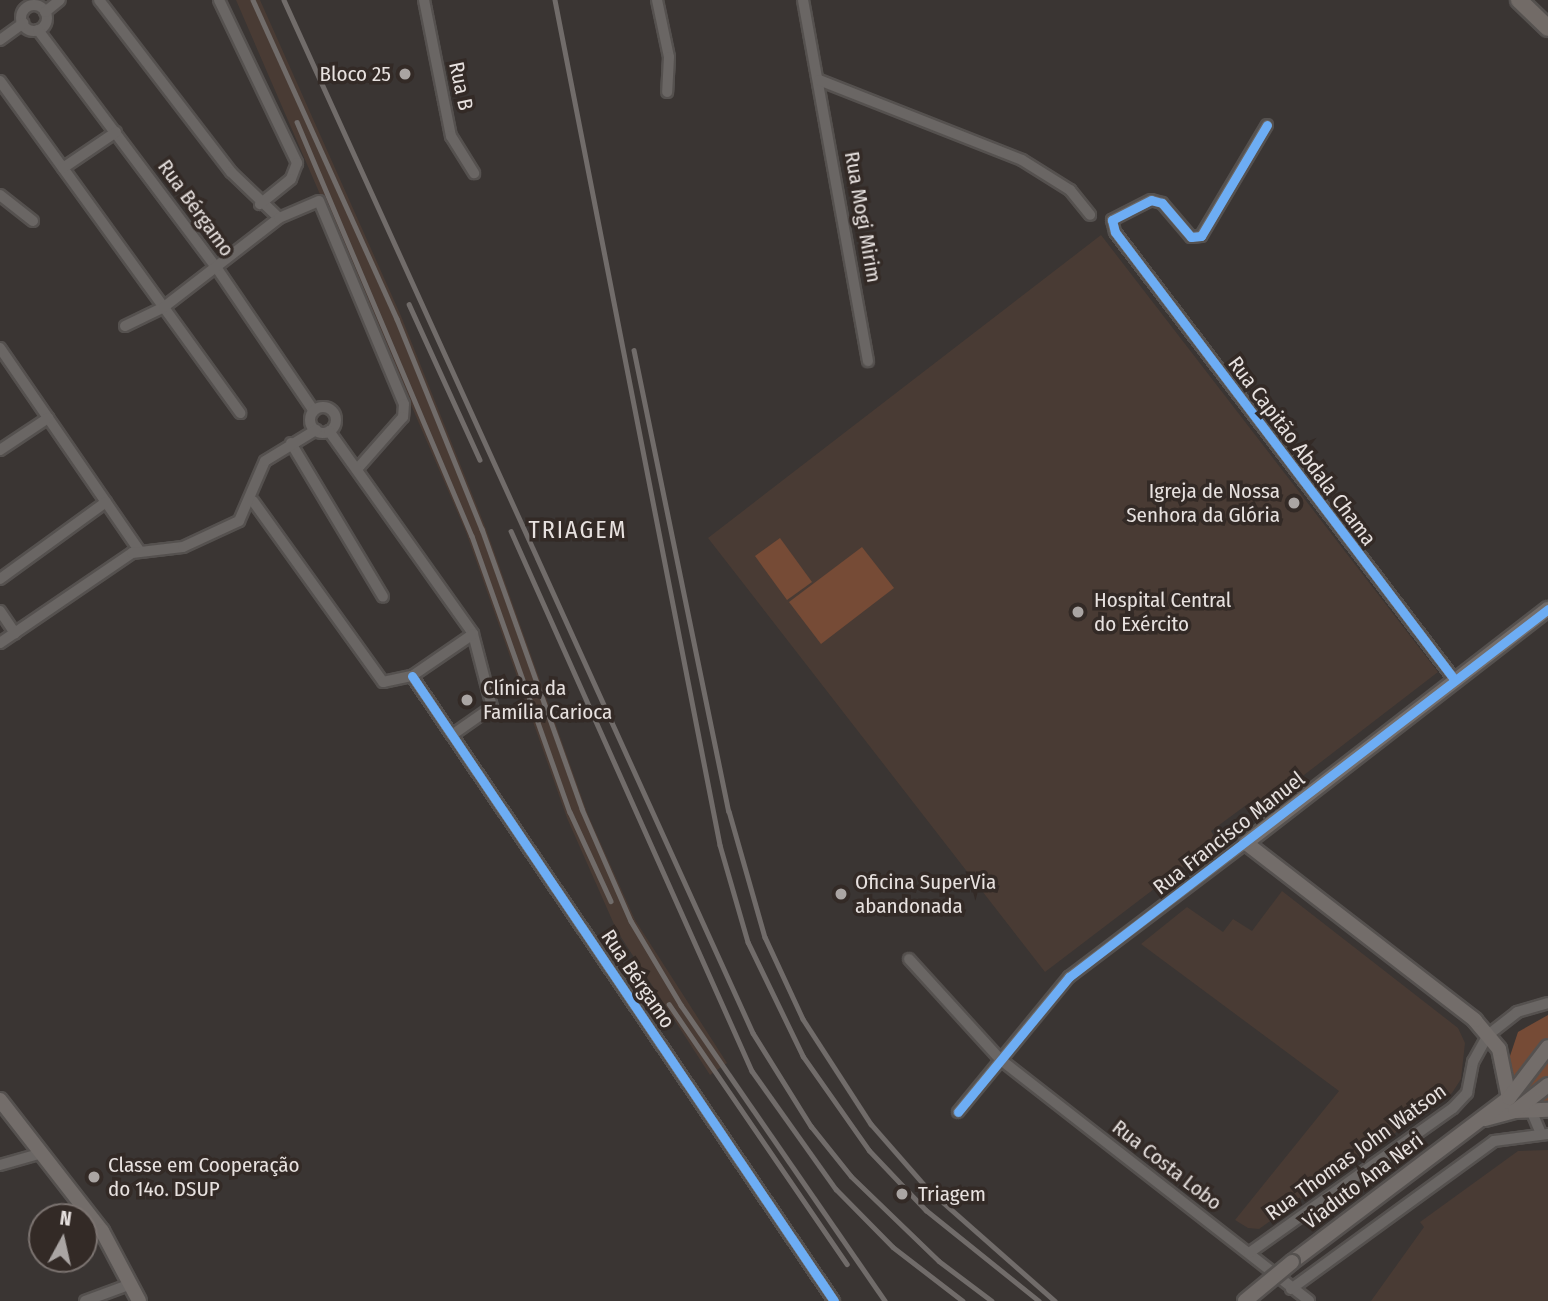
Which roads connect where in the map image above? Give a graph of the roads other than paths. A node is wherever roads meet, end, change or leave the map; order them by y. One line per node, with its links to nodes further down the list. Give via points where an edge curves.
1 (99, 0): 20 (street)
2 (219, 0): 20 (street, via 297,163 291,179)
3 (424, 0): 18 (street, Rua B, via 451,136)
4 (657, 0): 14 (street, via 669,57)
5 (803, 0): 12 (street)
6 (1519, 0): 9 (main road)
7 (22, 5): 8 (street); 10 (street)
8 (50, 7): 10 (street)
9 (1548, 28)
10 (32, 29): 11 (street); 16 (street, Rua Bérgamo)
11 (0, 40)
12 (819, 80): 21 (street, via 1022,160 1070,190); 28 (street, Rua Mogi Mirim)
13 (0, 81): 17 (street)
14 (667, 92)
15 (1266, 125): 48 (street, Rua Capitão Abdala Chama, via 1201,236 1191,237 1162,203 1152,201 1112,220 1121,244)
16 (116, 132): 17 (street); 24 (street, Rua Bérgamo)
17 (63, 167): 25 (street)
18 (474, 173)
19 (0, 195): 23 (street)
20 (260, 204): 22 (street)
21 (1090, 215)
22 (279, 218): 24 (street); 36 (street, via 311,199 323,205 402,398 403,417)
23 (33, 221)
24 (216, 267): 25 (street); 29 (street, Rua Bérgamo)
25 (164, 307): 26 (street); 30 (street)
26 (125, 326)
27 (0, 348): 31 (street)
28 (868, 361)
29 (314, 408): 32 (street); 33 (street, Rua Bérgamo, via 333,412)
30 (240, 413)
31 (48, 418): 35 (street); 38 (street)
32 (312, 429): 33 (street); 34 (street)
33 (331, 431): 36 (street)
34 (290, 443): 37 (street, via 261,467); 41 (street)
35 (0, 450)
36 (358, 468): 45 (street)
37 (253, 501): 39 (street, via 239,521 191,544); 47 (street, via 383,682)
38 (106, 502): 39 (street); 40 (street)
39 (139, 550): 44 (street)
40 (0, 579)
41 (383, 597)
42 (1548, 609): 48 (street, Rua Francisco Manuel)
43 (0, 611): 44 (street)
44 (15, 633): 46 (street)
45 (473, 634): 47 (street); 49 (street, via 492,707)
46 (0, 643)
47 (412, 676): 49 (street, Rua Bérgamo)
48 (1454, 679): 50 (street, Rua Francisco Manuel)
49 (452, 734): 70 (street, Rua Bérgamo)
50 (1246, 843): 53 (street); 55 (street, Rua Francisco Manuel, via 1069,977)
51 (909, 959): 55 (street, Rua Costa Lobo)
52 (1548, 1003): 53 (street, via 1517,1012)
53 (1488, 1035): 58 (street, via 1499,1049); 65 (street, Rua Thomas John Watson, via 1467,1093 1453,1108)
54 (1548, 1047): 58 (street)
55 (1000, 1060): 61 (street, Rua Francisco Manuel); 65 (street, Rua Costa Lobo)
56 (1548, 1085): 58 (street)
57 (0, 1100): 63 (street)
58 (1512, 1105): 59 (street); 71 (street, Viaduto Ana Neri, bridge, via 1477,1121)
59 (1531, 1110): 60 (street); 62 (street)
60 (1548, 1110)
61 (958, 1112)
62 (1544, 1134): 67 (street, via 1494,1141)
63 (42, 1153): 64 (street); 66 (street, via 102,1231)
64 (0, 1165)
65 (1249, 1253): 67 (street, Rua Costa Lobo)
66 (131, 1284): 68 (street); 69 (street)
67 (1291, 1289): 72 (street, Rua Costa Lobo)
68 (85, 1301)
69 (139, 1301)
70 (834, 1301)
71 (1245, 1301)
72 (1309, 1301)

